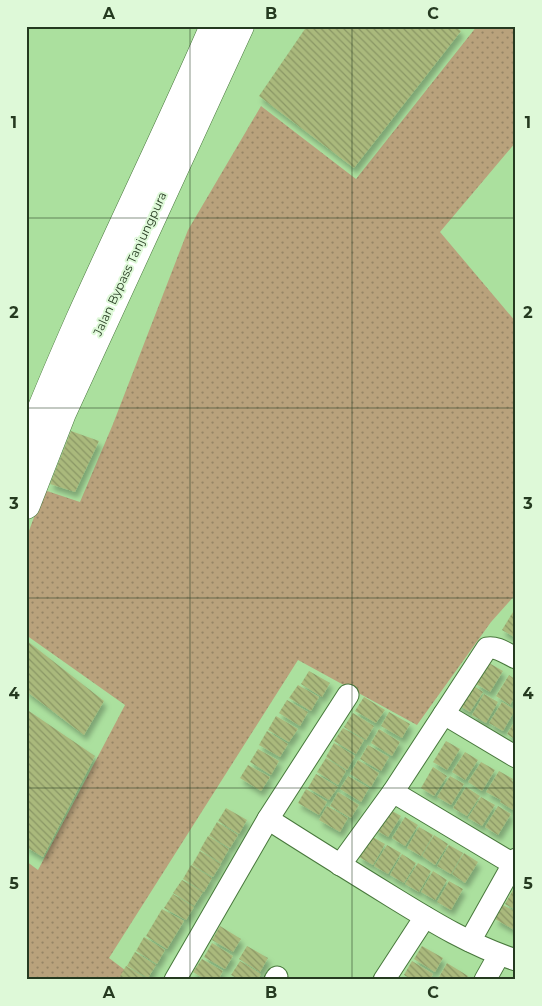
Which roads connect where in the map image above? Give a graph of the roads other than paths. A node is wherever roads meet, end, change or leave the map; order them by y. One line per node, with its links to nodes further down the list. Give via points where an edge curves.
1 (214, 26): 3 (highway, Jalan Bypass Tanjungpura, via 111,251)
2 (240, 26): 4 (highway, Jalan Bypass Tanjungpura, via 66,404)
3 (26, 448)
4 (26, 505)
5 (516, 658): 7 (street, via 498,649 487,648)
6 (348, 695): 10 (street)
7 (444, 714): 8 (street); 9 (street)
8 (516, 758)
9 (393, 792): 11 (street); 12 (street)
10 (268, 819): 12 (street); 16 (street)
11 (514, 861): 14 (street)
12 (340, 865): 13 (street)
13 (425, 917): 14 (street); 17 (street)
14 (470, 941): 15 (street)
15 (507, 957): 18 (street)
16 (175, 980)
17 (384, 980)
18 (485, 980)

